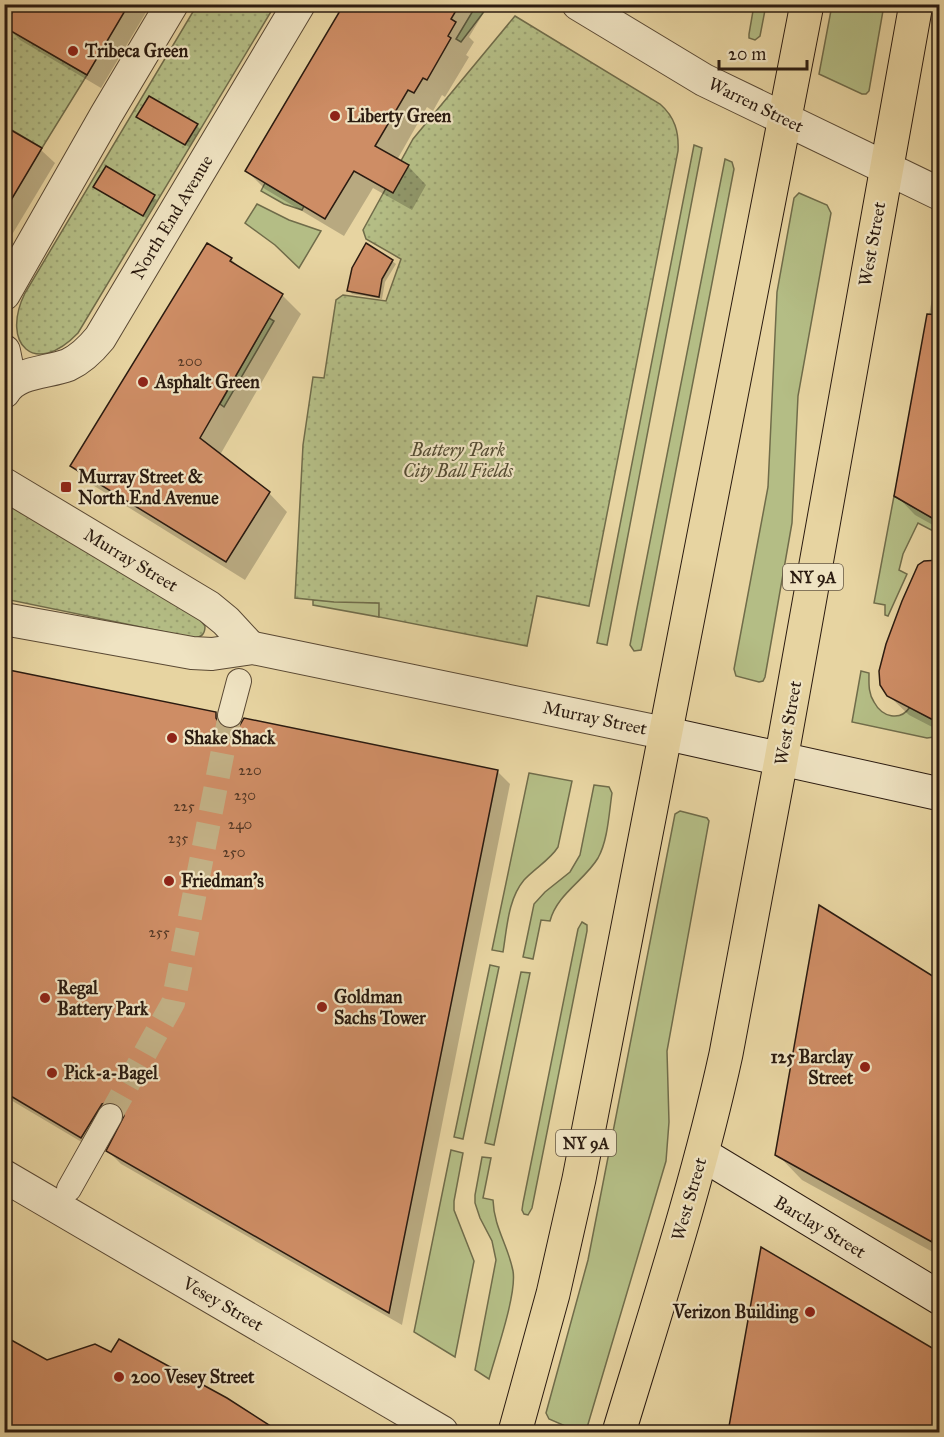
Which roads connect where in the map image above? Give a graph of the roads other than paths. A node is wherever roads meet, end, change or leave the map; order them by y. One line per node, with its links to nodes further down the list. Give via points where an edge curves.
1 (172, 4): 9 (street)
2 (299, 4): 11 (street, North End Avenue, via 100,338 81,358 36,373)
3 (578, 4): 6 (street, Warren Street, via 704,80)
4 (807, 4): 6 (highway, NY 9A)
5 (916, 4): 7 (highway, West Street / NY 9A)
6 (783, 120): 7 (street, Warren Street); 17 (highway, NY 9A)
7 (886, 167): 8 (street, Warren Street); 18 (highway, West Street / NY 9A)
8 (939, 194)
9 (4, 294)
10 (4, 351): 11 (street, North End Avenue)
11 (6, 389)
12 (4, 484): 14 (street, Murray Street, via 209,607)
13 (4, 619): 14 (street, Murray Street, via 192,653 212,654)
14 (250, 647): 17 (street, Murray Street)
15 (239, 681): 16 (street)
16 (230, 715)
17 (664, 733): 18 (main road, Murray Street); 26 (highway, NY 9A, via 570,1221)
18 (781, 760): 19 (main road, Murray Street); 21 (highway, West Street / NY 9A, via 726,1054)
19 (939, 794)
20 (110, 1116): 23 (street)
21 (702, 1154): 24 (main road, Barclay Street); 27 (highway, West Street / NY 9A)
22 (4, 1176): 25 (street, Vesey Street)
23 (69, 1189)
24 (939, 1298)
25 (442, 1432)
26 (515, 1432)
27 (619, 1432)

